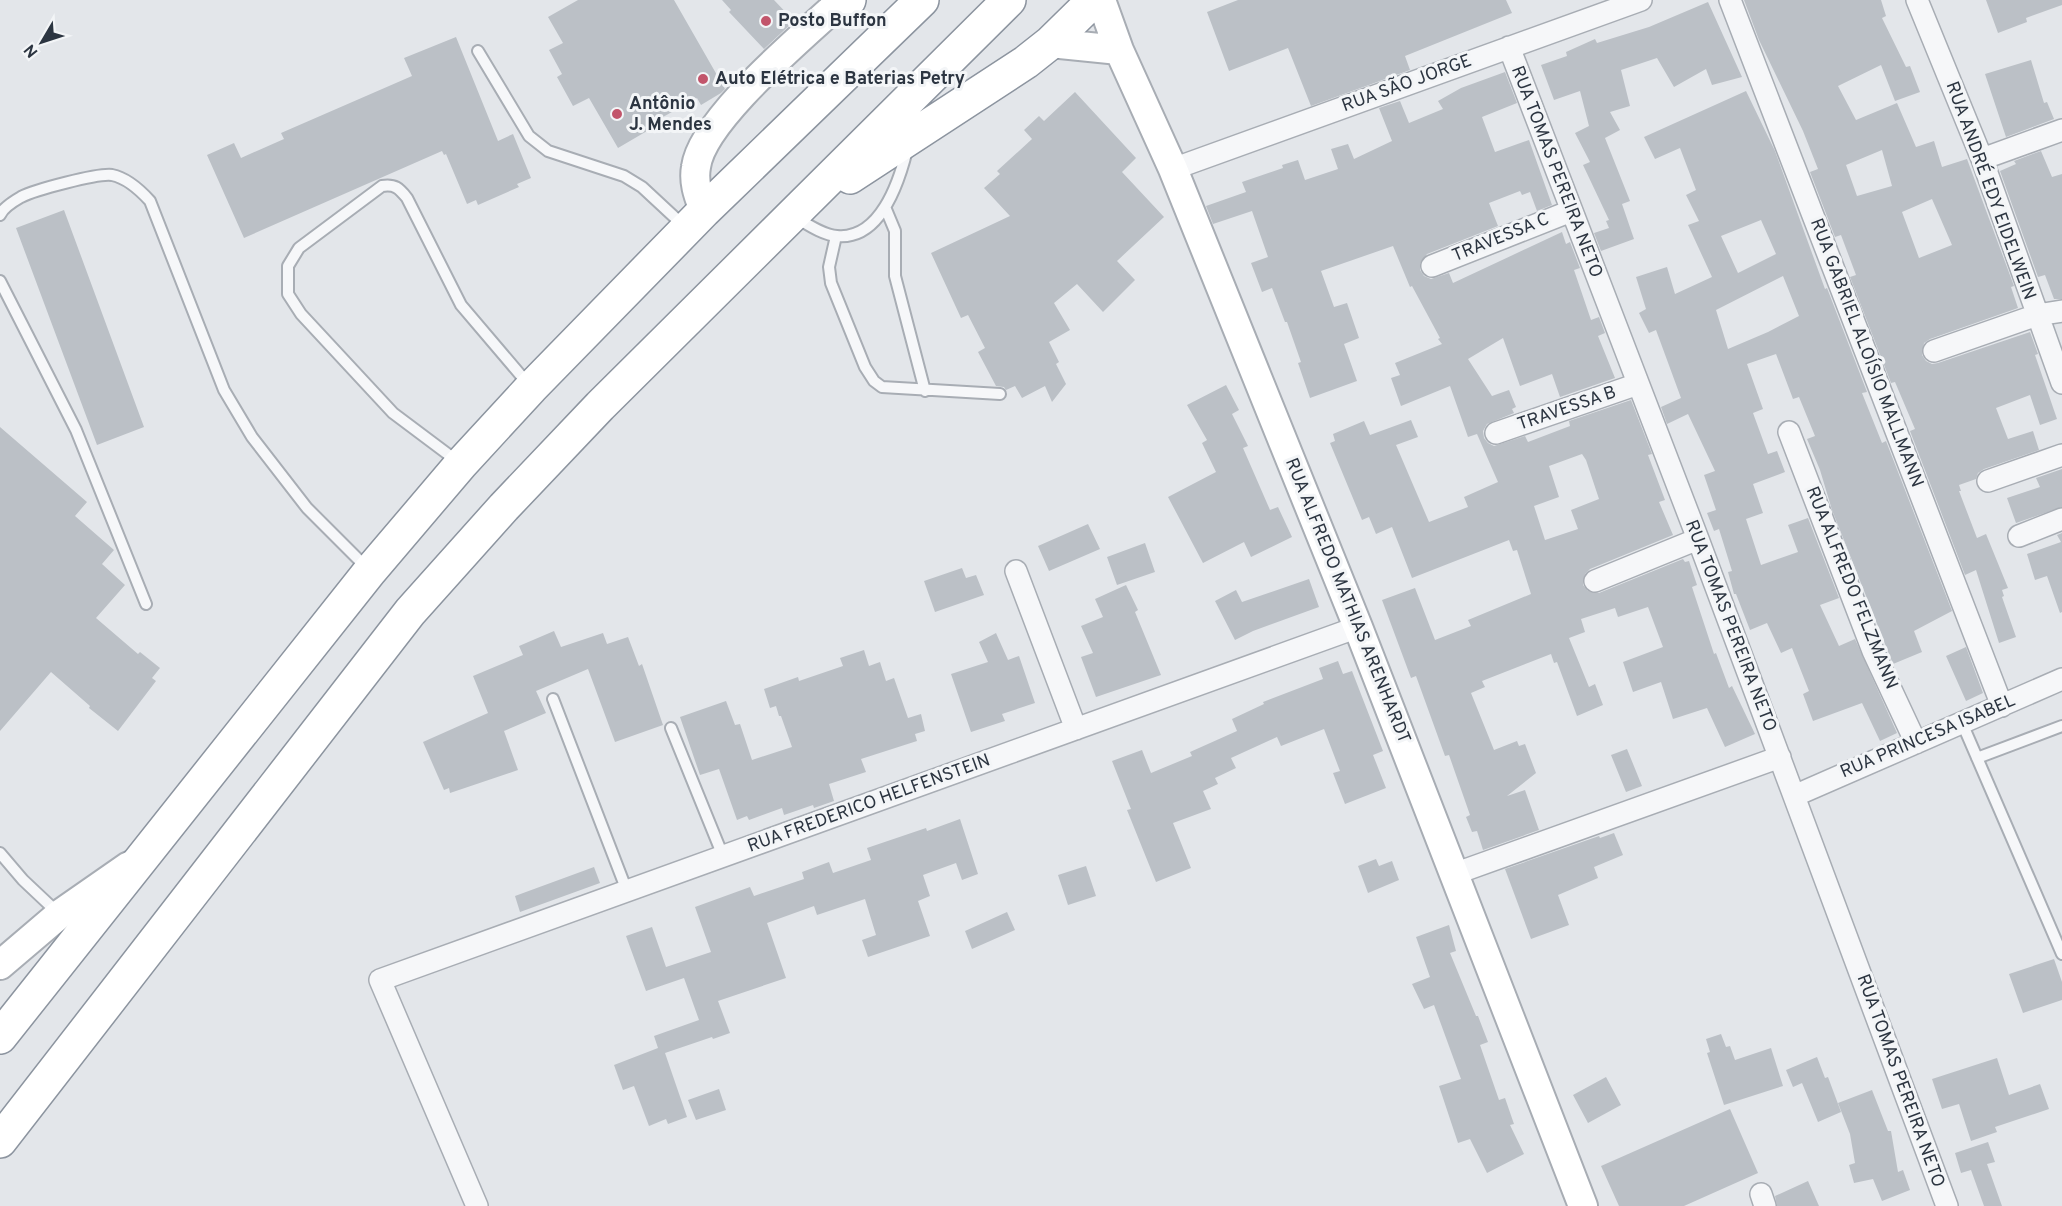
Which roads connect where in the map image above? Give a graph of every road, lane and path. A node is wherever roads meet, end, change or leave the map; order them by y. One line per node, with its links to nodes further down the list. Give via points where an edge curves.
1 (922, 0): 22 (highway)
2 (1009, 0): 21 (highway)
3 (1094, 0): 10 (highway)
4 (1101, 0): 12 (main road, RUA ALFREDO MATHIAS ARENHARDT)
5 (1641, 0): 9 (street, RUA SÃO JORGE)
6 (1730, 0): 49 (street, RUA GABRIEL ALOÍSIO MALLMANN)
7 (1917, 0): 16 (street, RUA ANDRÉ EDY EIDELWEIN)
8 (840, 1): 22 (main road, via 762,74 714,127 701,147 695,168)
9 (1612, 6): 11 (street, RUA SÃO JORGE)
10 (1050, 43): 12 (main road); 15 (highway, via 1003,79)
11 (1509, 47): 17 (street, RUA SÃO JORGE); 19 (street, RUA TOMAS PEREIRA NETO)
12 (1119, 50): 17 (main road, RUA ALFREDO MATHIAS ARENHARDT)
13 (478, 51): 22 (lane, via 529,136 548,151 624,176)
14 (2062, 130): 16 (street)
15 (910, 138): 18 (lane, via 903,167); 21 (highway)
16 (1982, 159): 27 (street, RUA ANDRÉ EDY EIDELWEIN)
17 (1173, 169): 46 (main road, RUA ALFREDO MATHIAS ARENHARDT)
18 (885, 207): 23 (lane, via 866,228); 32 (lane, via 895,231 895,276)
19 (1571, 211): 24 (street, TRAVESSA C); 30 (street, RUA TOMAS PEREIRA NETO)
20 (0, 215): 42 (lane, via 22,196 86,178 112,175 135,186 150,201 224,390 252,437 307,508)
21 (791, 215): 23 (lane); 67 (highway, via 600,406 410,612)
22 (696, 220): 31 (highway)
23 (836, 236): 32 (lane, via 828,267 831,283 865,367 882,387)
24 (1432, 266)
25 (0, 281): 45 (lane, via 76,430)
26 (2062, 311): 27 (street)
27 (2037, 315): 28 (street); 29 (street, RUA ANDRÉ EDY EIDELWEIN)
28 (1934, 351)
29 (2062, 382)
30 (1638, 384): 35 (street, TRAVESSA B); 41 (street, RUA TOMAS PEREIRA NETO)
31 (531, 388): 37 (highway); 37 (lane, via 461,305 399,188 382,186 298,248 288,266 288,294 301,314 393,413)
32 (925, 391): 33 (lane)
33 (1000, 394)
34 (1790, 432): 54 (street, RUA ALFREDO FELZMANN, via 1873,651)
35 (1496, 433)
36 (2062, 455): 38 (street)
37 (462, 464): 42 (highway)
38 (1988, 481)
39 (2062, 519): 40 (street)
40 (2019, 536)
41 (1698, 539): 44 (street); 55 (street, RUA TOMAS PEREIRA NETO)
42 (370, 571): 60 (highway)
43 (1016, 571): 53 (street)
44 (1595, 581)
45 (146, 604)
46 (1358, 627): 53 (street, RUA FREDERICO HELFENSTEIN); 61 (main road, RUA ALFREDO MATHIAS ARENHARDT)
47 (2062, 679): 49 (street, RUA PRINCESA ISABEL)
48 (553, 699): 62 (lane)
49 (2002, 706): 50 (street, RUA PRINCESA ISABEL)
50 (1962, 723): 54 (street, RUA PRINCESA ISABEL); 56 (lane)
51 (2062, 726): 56 (lane)
52 (671, 728): 59 (lane)
53 (1076, 729): 59 (street, RUA FREDERICO HELFENSTEIN)
54 (1916, 743): 57 (street, RUA PRINCESA ISABEL)
55 (1779, 757): 57 (street, RUA TOMAS PEREIRA NETO); 61 (street)
56 (1977, 758): 64 (lane)
57 (1794, 795): 70 (street, RUA TOMAS PEREIRA NETO)
58 (0, 853): 63 (lane)
59 (723, 856): 62 (street, RUA FREDERICO HELFENSTEIN)
60 (141, 858): 63 (main road); 66 (highway)
61 (1454, 874): 69 (main road, RUA ALFREDO MATHIAS ARENHARDT)
62 (627, 891): 68 (street, RUA FREDERICO HELFENSTEIN, via 380,980)
63 (60, 914): 65 (main road)
64 (2062, 954)
65 (0, 965)
66 (0, 1037)
67 (0, 1141)
68 (477, 1206)
69 (1583, 1206)
70 (1947, 1206)

